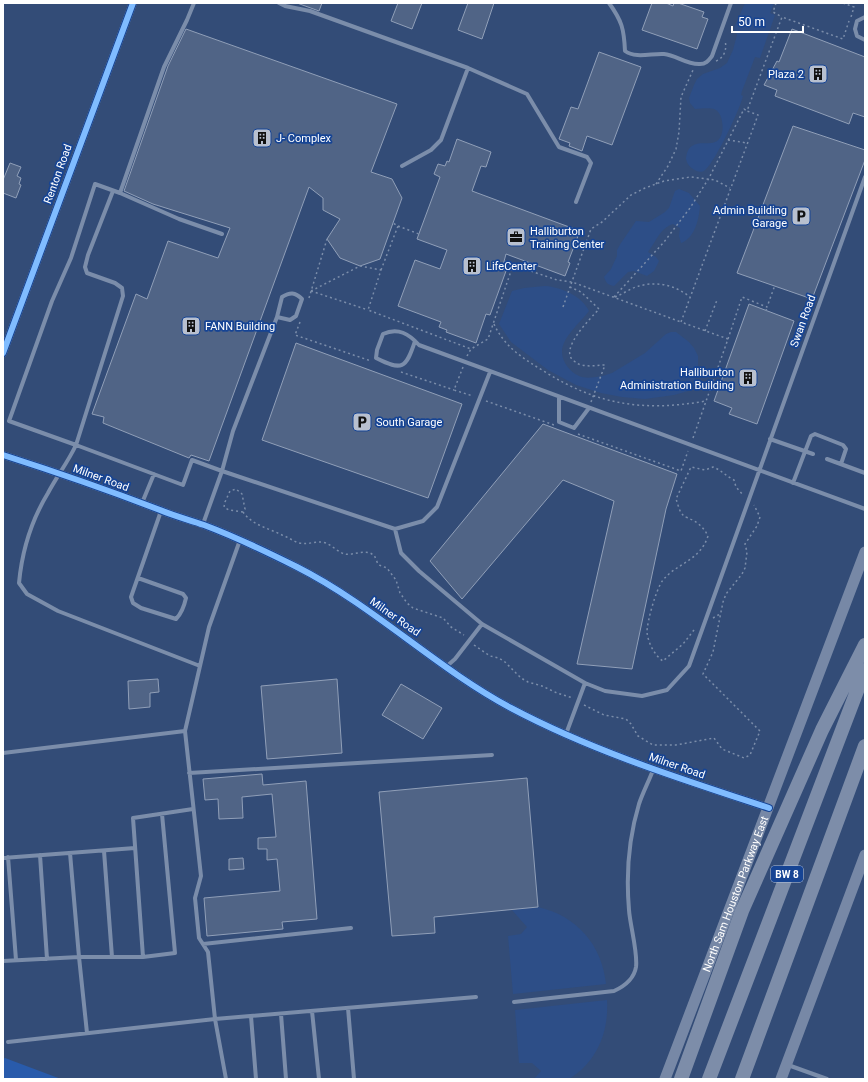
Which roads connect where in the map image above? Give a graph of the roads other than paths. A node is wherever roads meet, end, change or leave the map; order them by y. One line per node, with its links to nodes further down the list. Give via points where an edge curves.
1 (132, 3): 17 (street, Renton Road)
2 (194, 3): 12 (lane, via 164,67)
3 (279, 3): 8 (lane, via 310,11)
4 (608, 3): 5 (lane, via 617,14 624,30 625,51 630,55 666,54 692,64 700,64 707,63 712,56)
5 (731, 3)
6 (865, 17): 7 (lane, via 857,22 855,29 858,36)
7 (865, 40)
8 (468, 68): 9 (lane, via 441,140 430,150); 13 (lane, via 527,94 559,147 587,157 590,163)
9 (402, 166)
10 (865, 177): 21 (lane, Swan Road)
11 (113, 191): 12 (lane); 22 (lane, via 85,267 87,273 122,288 123,296); 22 (lane, via 95,184 71,258 52,301 9,421)
12 (120, 193): 14 (lane, via 179,219)
13 (576, 202)
14 (222, 234)
15 (277, 317): 15 (lane, via 282,297 288,293 297,294 302,299 296,316 290,320); 29 (lane, via 233,431)
16 (415, 341): 16 (lane, via 397,330 383,334 376,358 391,365 404,364); 18 (lane, via 419,345)
17 (3, 353)
18 (490, 372): 19 (lane); 38 (lane, via 437,508 423,521)
19 (559, 397): 20 (lane); 20 (lane, via 559,422 574,428)
20 (589, 408): 28 (lane)
21 (770, 439): 23 (lane); 28 (lane, Swan Road)
22 (76, 445): 30 (lane); 32 (lane)
23 (804, 451): 24 (lane); 27 (lane, via 811,436 815,434 844,445 846,449); 33 (lane)
24 (813, 454)
25 (3, 455): 30 (street, Milner Road)
26 (828, 460): 27 (lane)
27 (840, 464): 31 (lane)
28 (758, 470): 33 (lane); 47 (lane, Swan Road, via 689,666 667,690 642,696 605,691)
29 (222, 471): 32 (lane, via 192,460 183,484); 37 (lane); 38 (lane)
30 (60, 473): 34 (street, Milner Road); 44 (lane, via 47,493 25,542 19,583 27,594 58,611)
31 (865, 473)
32 (154, 474): 34 (lane)
33 (793, 483): 35 (lane)
34 (142, 503): 36 (street, Milner Road)
35 (865, 509)
36 (161, 511): 37 (street, Milner Road); 41 (lane)
37 (202, 524): 39 (street, Milner Road)
38 (395, 529): 42 (lane, Swan Road, via 401,553)
39 (240, 540): 44 (lane, via 209,627); 45 (street, Milner Road, via 299,568 353,600)
40 (865, 552): 55 (main road, North Sam Houston Parkway East)
41 (138, 578): 41 (lane, via 131,597 133,603 176,619 186,598 183,594)
42 (482, 624): 45 (lane); 47 (lane, Swan Road)
43 (865, 645): 89 (highway, via 822,730 742,911)
44 (200, 666): 48 (lane)
45 (447, 666): 49 (street, Milner Road, via 510,707)
46 (865, 670): 90 (highway, BW 8)
47 (585, 683): 49 (lane)
48 (184, 731): 51 (lane); 54 (lane)
49 (566, 734): 53 (street, Milner Road)
50 (865, 746): 91 (highway, BW 8)
51 (3, 753)
52 (492, 754): 54 (lane)
53 (653, 770): 55 (street, Milner Road); 74 (lane, via 640,803 629,858 629,911 636,963 632,977 625,986 614,991)
54 (189, 773): 56 (lane)
55 (769, 808): 88 (main road, North Sam Houston Parkway East)
56 (193, 809): 57 (lane); 66 (lane, via 201,876 195,898)
57 (162, 814): 58 (lane, via 133,818); 68 (lane, via 175,953)
58 (135, 848): 59 (lane); 68 (lane)
59 (104, 851): 60 (lane); 69 (lane)
60 (70, 853): 61 (lane); 67 (lane)
61 (40, 855): 63 (lane); 70 (lane)
62 (865, 855): 82 (main road)
63 (8, 857): 64 (lane); 71 (lane)
64 (3, 858)
65 (351, 928): 66 (lane)
66 (203, 944): 79 (lane, via 208,952)
67 (79, 957): 69 (lane); 70 (lane); 80 (lane)
68 (143, 957): 69 (lane)
69 (112, 958)
70 (47, 959): 71 (lane)
71 (16, 960): 72 (lane)
72 (3, 961)
73 (476, 997): 75 (lane)
74 (514, 1002)
75 (348, 1008): 76 (lane); 87 (lane)
76 (312, 1011): 77 (lane); 86 (lane)
77 (281, 1014): 78 (lane); 85 (lane)
78 (251, 1016): 79 (lane); 84 (lane)
79 (215, 1019): 80 (lane); 83 (lane)
80 (87, 1033): 81 (lane)
81 (8, 1042)
82 (786, 1064): 92 (main road); 93 (lane)
83 (226, 1079)
84 (256, 1079)
85 (286, 1079)
86 (319, 1079)
87 (354, 1079)
88 (665, 1079)
89 (681, 1079)
90 (709, 1079)
91 (742, 1079)
92 (781, 1079)
93 (827, 1079)

